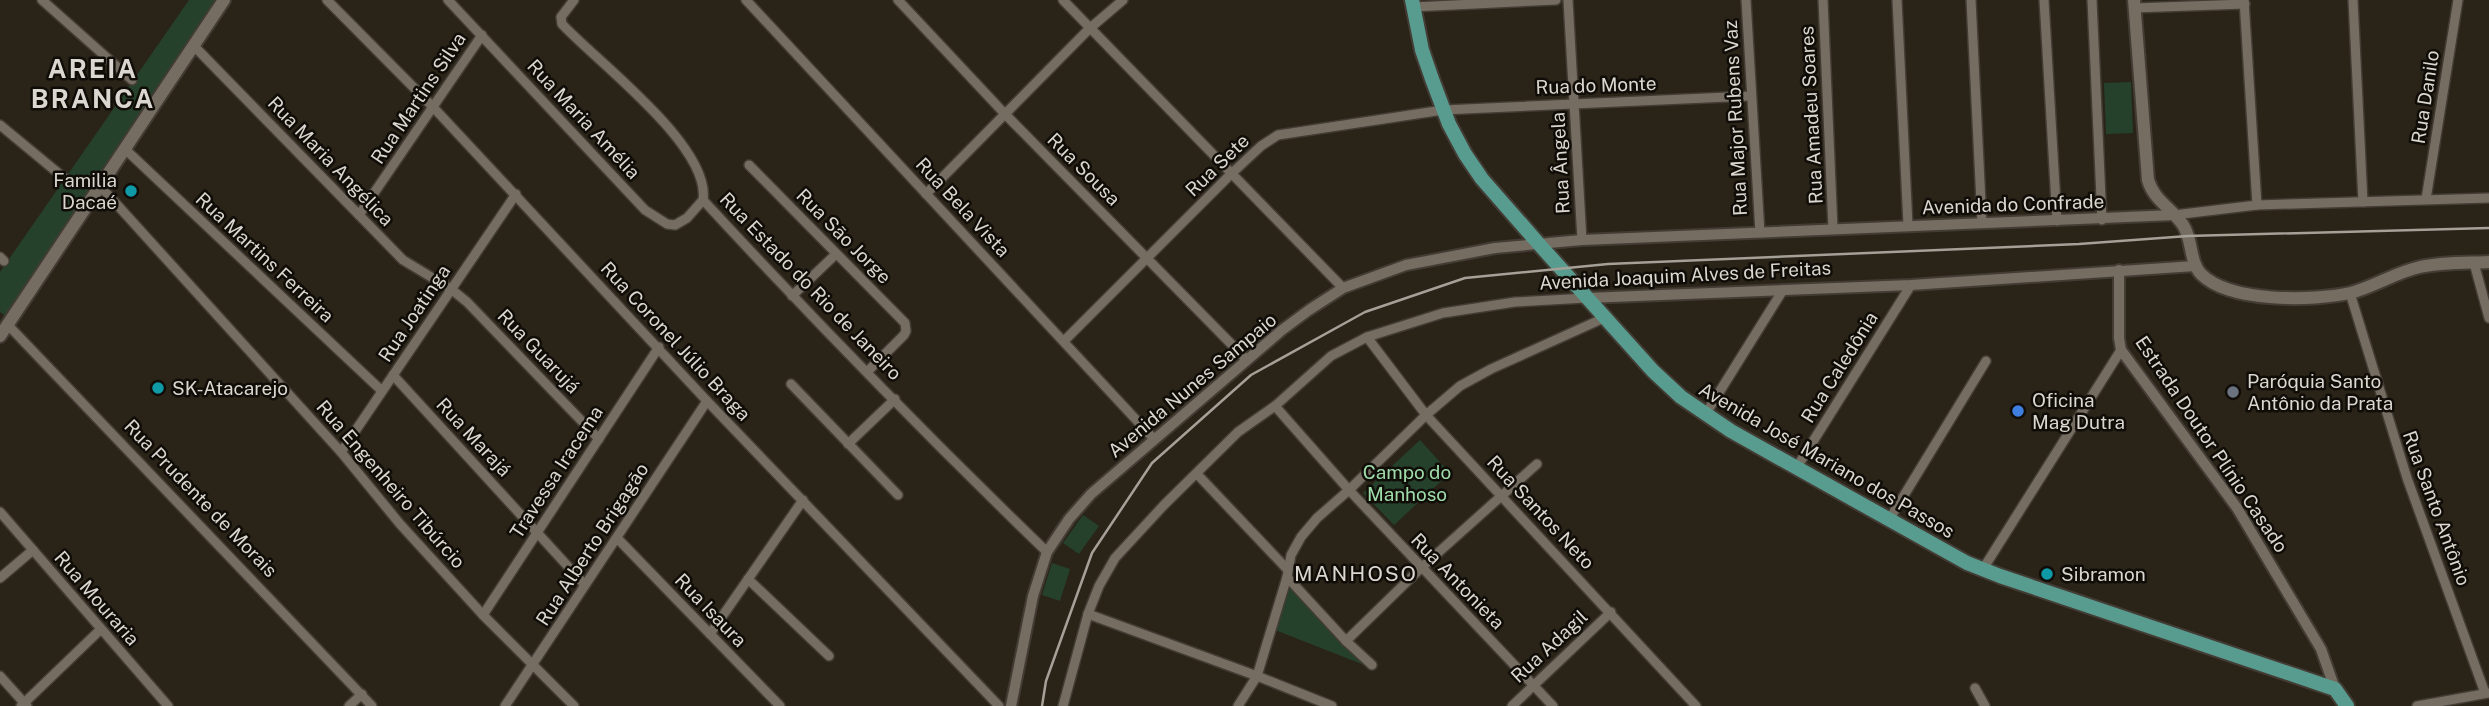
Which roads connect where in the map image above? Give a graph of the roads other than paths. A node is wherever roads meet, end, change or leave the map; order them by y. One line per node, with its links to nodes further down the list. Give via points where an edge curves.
1 (42, 0): 26 (street)
2 (225, 0): 25 (main road)
3 (327, 0): 29 (street, Rua Coronel Júlio Braga)
4 (448, 0): 24 (street, Rua Maria Amélia)
5 (574, 0): 41 (street, Rua Estado do Rio de Janeiro, via 561,18 562,24 637,93 694,161 703,183)
6 (746, 0): 39 (street, Rua Bela Vista)
7 (898, 0): 31 (street, Rua Sousa)
8 (1063, 0): 23 (street)
9 (1123, 0): 23 (street)
10 (1556, 0): 21 (street)
11 (1568, 0): 28 (street, Rua Ângela)
12 (1746, 0): 27 (street, Rua Major Rubens Vaz)
13 (1823, 0): 51 (street, Rua Amadeu Soares)
14 (1897, 0): 50 (street)
15 (1971, 0): 49 (street)
16 (2044, 0): 48 (street)
17 (2092, 0): 47 (street)
18 (2353, 0): 43 (street)
19 (2458, 0): 42 (street, Rua Danilo)
20 (2245, 2): 22 (street); 44 (street)
21 (1412, 4): 30 (main road, Avenida José Mariano dos Passos)
22 (2134, 4): 46 (main road, via 2147,176 2153,193)
23 (1089, 29): 31 (street); 35 (street)
24 (482, 35): 29 (street, Rua Martins Silva); 41 (street, Rua Maria Amélia, via 646,210 675,225)
25 (194, 46): 33 (main road); 45 (street, Rua Maria Angélica)
26 (132, 80)
27 (1750, 96): 28 (street, Rua do Monte); 52 (street, Rua Major Rubens Vaz)
28 (1575, 103): 30 (street, Rua do Monte); 53 (street, Rua Ângela)
29 (433, 107): 38 (street, Rua Coronel Júlio Braga); 45 (street, Rua Martins Silva)
30 (1443, 110): 35 (street, Rua Sete, via 1284,133); 54 (main road, Avenida José Mariano dos Passos, via 1473,167)
31 (1004, 113): 39 (street); 56 (street, Rua Sousa)
32 (0, 125): 36 (street)
33 (125, 149): 37 (main road); 81 (street, Rua Martins Ferreira)
34 (749, 165): 55 (street, Rua São Jorge)
35 (1231, 174): 56 (street, Rua Sete); 62 (street)
36 (69, 182)
37 (101, 187): 70 (main road); 90 (street, Rua Engenheiro Tibúrcio)
38 (516, 194): 63 (street, Rua Joatinga); 74 (street, Rua Coronel Júlio Braga)
39 (926, 194): 73 (street, Rua Bela Vista)
40 (2489, 198): 42 (street, Avenida do Confrade)
41 (703, 200): 66 (street, Rua Estado do Rio de Janeiro)
42 (2426, 200): 43 (street, Avenida do Confrade)
43 (2363, 202): 44 (street, Avenida do Confrade)
44 (2257, 205): 46 (street, Avenida do Confrade)
45 (359, 215): 63 (street, Rua Maria Angélica, via 403,260)
46 (2174, 215): 47 (street, Avenida do Confrade); 59 (main road, via 2188,236)
47 (2102, 219): 48 (street, Avenida do Confrade)
48 (2057, 221): 49 (street, Avenida do Confrade)
49 (1982, 223): 50 (street, Avenida do Confrade)
50 (1908, 225): 51 (street, Avenida do Confrade)
51 (1833, 229): 52 (street, Avenida do Confrade)
52 (1760, 233): 53 (street, Avenida do Confrade)
53 (1582, 240): 54 (street, Avenida do Confrade)
54 (1538, 243): 62 (street, Avenida Nunes Sampaio, via 1424,260); 67 (main road, Avenida José Mariano dos Passos)
55 (836, 254): 66 (street); 78 (street, Rua São Jorge, via 906,327 904,335)
56 (1147, 257): 73 (street, Rua Sete); 76 (street, Rua Sousa)
57 (2489, 262): 58 (main road)
58 (2474, 263): 65 (main road, via 2420,267); 69 (street)
59 (2194, 265): 60 (street, Avenida Joaquim Alves de Freitas); 65 (main road, via 2210,282 2232,291 2322,298)
60 (2119, 270): 61 (street, Avenida Joaquim Alves de Freitas); 75 (street, Estrada Doutor Plínio Casado)
61 (1910, 285): 64 (street, Avenida Joaquim Alves de Freitas); 92 (street, Rua Caledônia)
62 (1343, 288): 76 (street, Avenida Nunes Sampaio)
63 (451, 289): 79 (street, Rua Joatinga); 87 (street, Rua Guarujá)
64 (1783, 289): 67 (street, Avenida Joaquim Alves de Freitas); 86 (street)
65 (2350, 293): 124 (street, Rua Santo Antônio, via 2403,467)
66 (792, 296): 78 (street, Rua Estado do Rio de Janeiro)
67 (1587, 298): 68 (main road, Avenida José Mariano dos Passos); 72 (street, Avenida Joaquim Alves de Freitas, via 1477,307 1419,319)
68 (1604, 318): 85 (street, via 1476,376); 86 (main road, Avenida José Mariano dos Passos, via 1667,384)
69 (2489, 318)
70 (4, 322): 71 (main road); 125 (street, Rua Prudente de Morais)
71 (0, 337)
72 (1367, 337): 84 (street, Avenida Joaquim Alves de Freitas, via 1331,356); 85 (street, Rua Santos Neto)
73 (1064, 341): 88 (street, Rua Bela Vista)
74 (659, 347): 83 (street, Rua Coronel Júlio Braga); 87 (street, Travessa Iracema)
75 (2120, 350): 105 (street); 123 (street, Estrada Doutor Plínio Casado, via 2244,519 2321,649)
76 (1247, 360): 88 (street, Avenida Nunes Sampaio)
77 (1986, 361): 99 (street)
78 (868, 371): 82 (street, Rua Estado do Rio de Janeiro)
79 (393, 375): 81 (street, Rua Joatinga); 100 (street, Rua Marajá)
80 (791, 384): 89 (street)
81 (382, 391): 90 (street, Rua Joatinga)
82 (895, 399): 89 (street); 103 (street, Rua Estado do Rio de Janeiro)
83 (707, 401): 97 (street, Rua Coronel Júlio Braga); 101 (street, Rua Alberto Brigagão)
84 (1275, 406): 93 (street, Avenida Joaquim Alves de Freitas, via 1238,432); 94 (street, Rua Antonieta)
85 (1426, 415): 94 (street); 96 (street, Rua Santos Neto)
86 (1705, 415): 92 (main road, Avenida José Mariano dos Passos)
87 (598, 439): 100 (street, Travessa Iracema)
88 (1154, 439): 103 (street, Avenida Nunes Sampaio, via 1091,494)
89 (848, 444): 95 (street)
90 (341, 452): 112 (street, Rua Engenheiro Tibúrcio)
91 (1537, 464): 96 (street)
92 (1797, 467): 99 (main road, Avenida José Mariano dos Passos)
93 (1197, 474): 106 (street); 111 (street, Avenida Joaquim Alves de Freitas, via 1115,558)
94 (1349, 490): 104 (street, Rua Antonieta); 106 (street, via 1307,529 1295,546)
95 (898, 495)
96 (1501, 495): 104 (street); 110 (street, Rua Santos Neto)
97 (803, 500): 108 (street); 133 (street, Rua Coronel Júlio Braga)
98 (0, 512): 102 (street, Rua Mouraria)
99 (1889, 520): 105 (main road, Avenida José Mariano dos Passos)
100 (537, 533): 109 (street, Rua Marajá); 112 (street, Travessa Iracema)
101 (617, 538): 109 (street, Rua Alberto Brigagão); 114 (street, Rua Isaura)
102 (33, 550): 107 (street); 113 (street, Rua Mouraria)
103 (1047, 552): 134 (street, Avenida Nunes Sampaio, via 1032,596)
104 (1421, 568): 115 (street); 121 (street, Rua Antonieta)
105 (1983, 569): 123 (main road, Avenida José Mariano dos Passos)
106 (1287, 573): 115 (street); 120 (street)
107 (0, 578)
108 (748, 579): 114 (street); 116 (street)
109 (585, 585): 117 (street, Rua Alberto Brigagão)
110 (1611, 612): 121 (street, Rua Adagil); 140 (street, Rua Santos Neto)
111 (1088, 614): 120 (street); 135 (street, Avenida Joaquim Alves de Freitas)
112 (483, 615): 117 (street, Rua Engenheiro Tibúrcio)
113 (100, 630): 126 (street); 127 (street, Rua Mouraria)
114 (710, 634): 132 (street, Rua Isaura)
115 (1346, 641): 118 (street)
116 (829, 656)
117 (533, 665): 130 (street, Rua Alberto Brigagão); 131 (street, Rua Engenheiro Tibúrcio)
118 (1373, 665)
119 (0, 676): 126 (street)
120 (1257, 676): 136 (street); 137 (street)
121 (1533, 684): 138 (street, Rua Adagil); 139 (street, Rua Antonieta)
122 (1975, 688): 141 (street)
123 (2335, 689): 142 (main road, Estrada Doutor Plínio Casado)
124 (2487, 693): 143 (street)
125 (362, 694): 128 (street); 129 (street, Rua Prudente de Morais)
126 (24, 705)
127 (168, 706)
128 (349, 706)
129 (372, 706)
130 (505, 706)
131 (574, 706)
132 (780, 706)
133 (999, 706)
134 (1011, 706)
135 (1063, 706)
136 (1238, 706)
137 (1332, 706)
138 (1512, 706)
139 (1553, 706)
140 (1696, 706)
141 (1985, 706)
142 (2347, 706)
143 (2417, 706)

